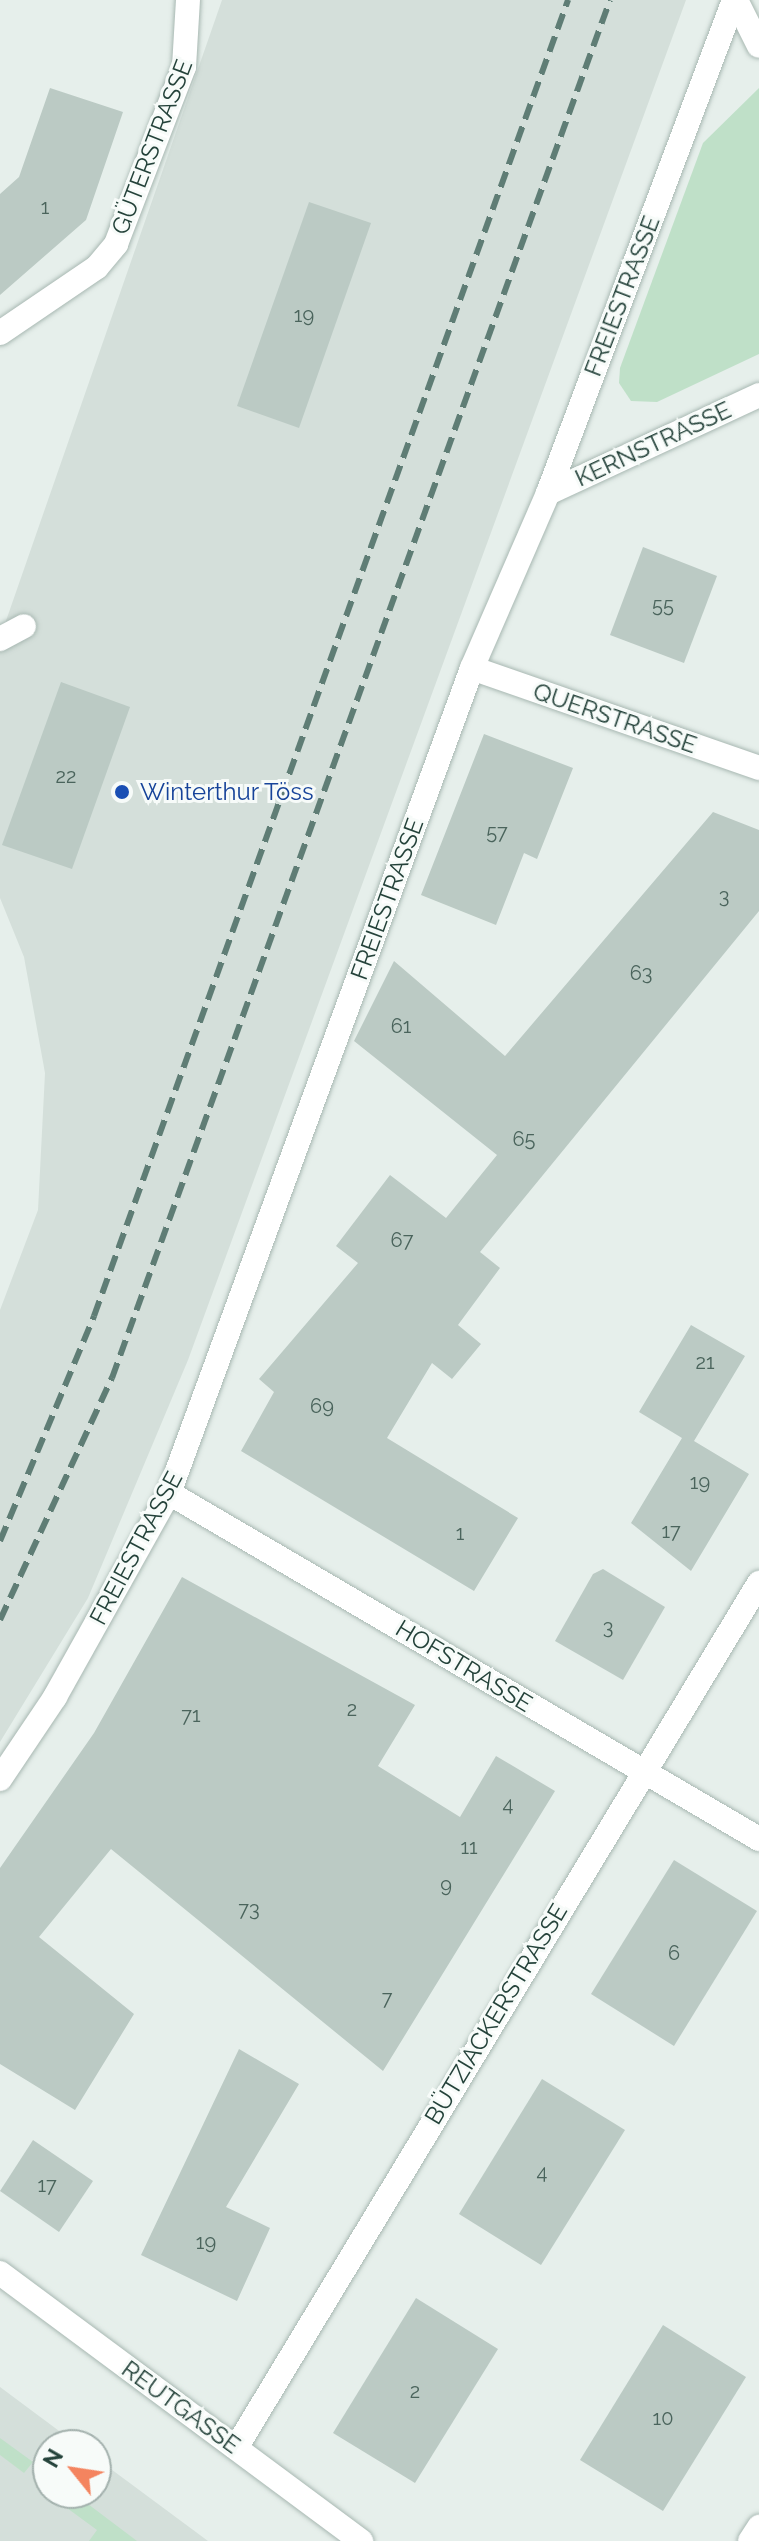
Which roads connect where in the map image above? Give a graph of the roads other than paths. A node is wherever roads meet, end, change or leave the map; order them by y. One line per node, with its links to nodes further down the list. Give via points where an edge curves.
1 (188, 0): 4 (street, GÜTERSTRASSE, via 187,56 116,244 97,267)
2 (735, 0): 3 (street); 6 (street, FREIESTRASSE)
3 (759, 46)
4 (0, 333)
5 (759, 395): 6 (street, KERNSTRASSE)
6 (548, 493): 9 (street, FREIESTRASSE)
7 (24, 626): 8 (street)
8 (0, 639)
9 (472, 668): 10 (street, QUERSTRASSE); 11 (street, FREIESTRASSE)
10 (759, 768)
11 (169, 1493): 13 (street, HOFSTRASSE); 14 (street, FREIESTRASSE, via 55,1697)
12 (759, 1583): 13 (street, BÜTZIACKERSTRASSE)
13 (642, 1771): 15 (street, HOFSTRASSE); 17 (street, BÜTZIACKERSTRASSE)
14 (0, 1779)
15 (759, 1839)
16 (0, 2273): 17 (street, REUTGASSE)
17 (236, 2448): 19 (street, REUTGASSE)
18 (759, 2527): 20 (street)
19 (361, 2541)
20 (750, 2541)

